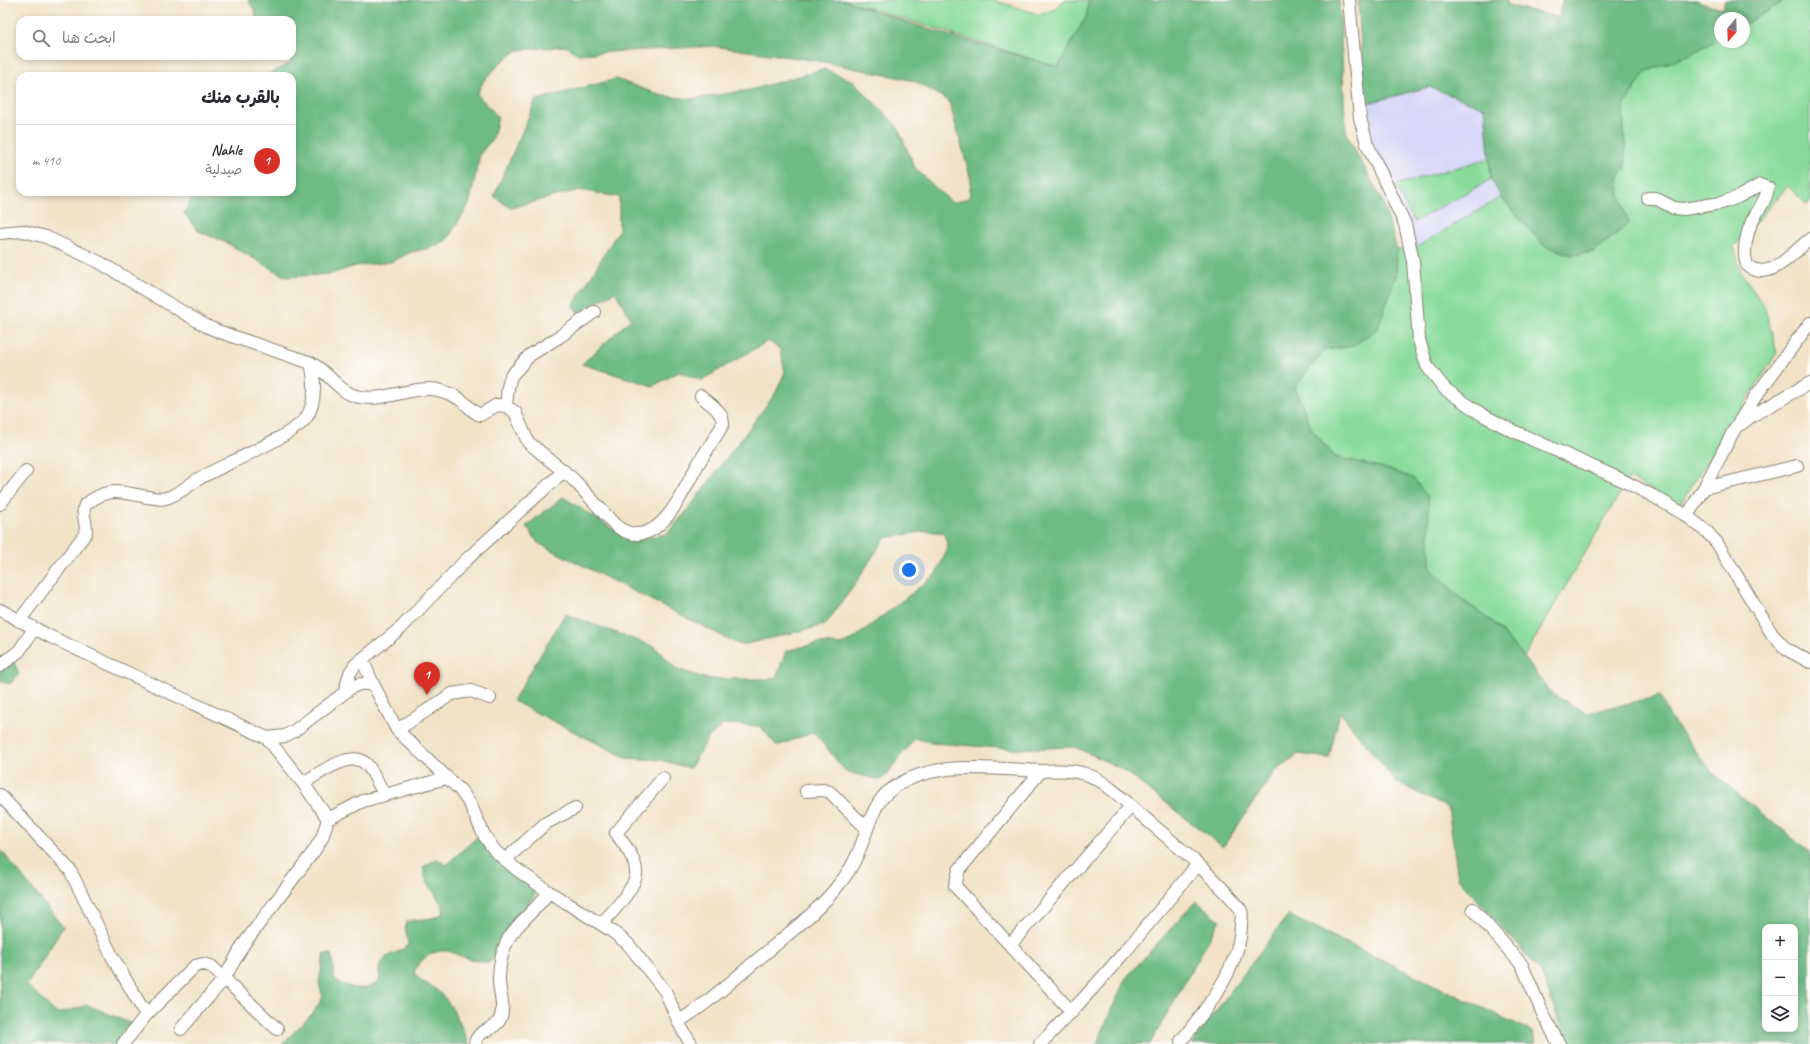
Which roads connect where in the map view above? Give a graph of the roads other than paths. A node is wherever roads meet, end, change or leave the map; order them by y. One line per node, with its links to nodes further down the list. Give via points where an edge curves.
1 (1349, 0): 17 (street, via 1360,118 1367,144 1405,224 1414,272 1419,340 1427,366 1445,389 1481,414 1620,479)
2 (1648, 198): 4 (street, via 1655,198 1674,208 1684,209 1721,203 1760,185 1766,186 1767,196 1750,227 1744,254 1746,265 1756,270 1766,271 1776,267)
3 (0, 233): 7 (street, via 23,231 46,237 99,262 213,329)
4 (1810, 239)
5 (594, 312): 10 (street, via 530,355 511,376)
6 (1810, 323): 11 (street)
7 (311, 363): 10 (street, via 349,394 360,397 378,398 441,390 461,399 480,415 497,405); 19 (street, via 314,397 310,410 301,424 167,498 158,499 114,491 103,493 85,505 83,512 87,525 86,533)
8 (1810, 383): 11 (street, via 1753,415)
9 (701, 396): 14 (street, via 717,410 723,418 723,424 683,494 662,523 653,530 642,534 623,532)
10 (506, 406): 14 (street, via 515,412 528,442)
11 (1734, 430): 15 (street)
12 (1797, 466): 15 (street)
13 (26, 471): 16 (street)
14 (564, 471): 21 (street, via 467,559 400,628)
15 (1704, 488): 17 (street)
16 (0, 504)
17 (1687, 516): 22 (street, via 1717,543 1772,634 1786,649)
18 (0, 610): 19 (street)
19 (19, 621): 20 (street)
20 (34, 629): 23 (street, via 19,651); 28 (street)
21 (362, 659): 24 (street); 25 (street, via 350,673)
22 (1810, 662)
23 (0, 666)
24 (373, 684): 25 (street, via 360,684); 27 (street)
25 (345, 691): 28 (street, via 294,731 285,736)
26 (490, 698): 27 (street, via 471,691 452,694)
27 (397, 730): 30 (street)
28 (267, 738): 32 (street)
29 (1041, 771): 36 (street, via 1064,770 1090,774); 39 (street, via 962,767 922,774 887,793 871,817); 45 (street, via 958,870 955,886)
30 (446, 778): 34 (street); 40 (street, via 461,791 487,840)
31 (663, 778): 44 (street, via 616,833 636,867 636,876 627,894)
32 (303, 783): 34 (street, via 346,760 359,760 365,763); 38 (street)
33 (806, 791): 39 (street, via 830,792)
34 (384, 794): 38 (street, via 363,801)
35 (0, 795): 48 (street, via 70,870 112,956)
36 (1131, 806): 41 (street); 45 (street)
37 (575, 808): 40 (street, via 546,823)
38 (328, 819): 46 (street, via 322,838 314,851 243,946)
39 (867, 829): 49 (street, via 850,869 823,902 705,1004)
40 (505, 860): 42 (street)
41 (1198, 864): 47 (street); 52 (street, via 1241,911 1241,933 1229,972 1206,1010)
42 (549, 892): 44 (street); 54 (street, via 506,941 500,959 502,1014 496,1025 479,1035)
43 (1473, 909): 57 (street, via 1522,965)
44 (601, 924): 49 (street, via 628,944 641,958 665,991)
45 (1010, 945): 47 (street)
46 (224, 979): 48 (street, via 210,966 195,966); 50 (street); 51 (street)
47 (1072, 1012): 56 (street)
48 (146, 1015): 53 (street)
49 (678, 1021): 55 (street)
50 (181, 1029)
51 (277, 1029)
52 (1181, 1041)
53 (123, 1044)
54 (475, 1044)
55 (691, 1044)
56 (1040, 1044)
57 (1559, 1044)

